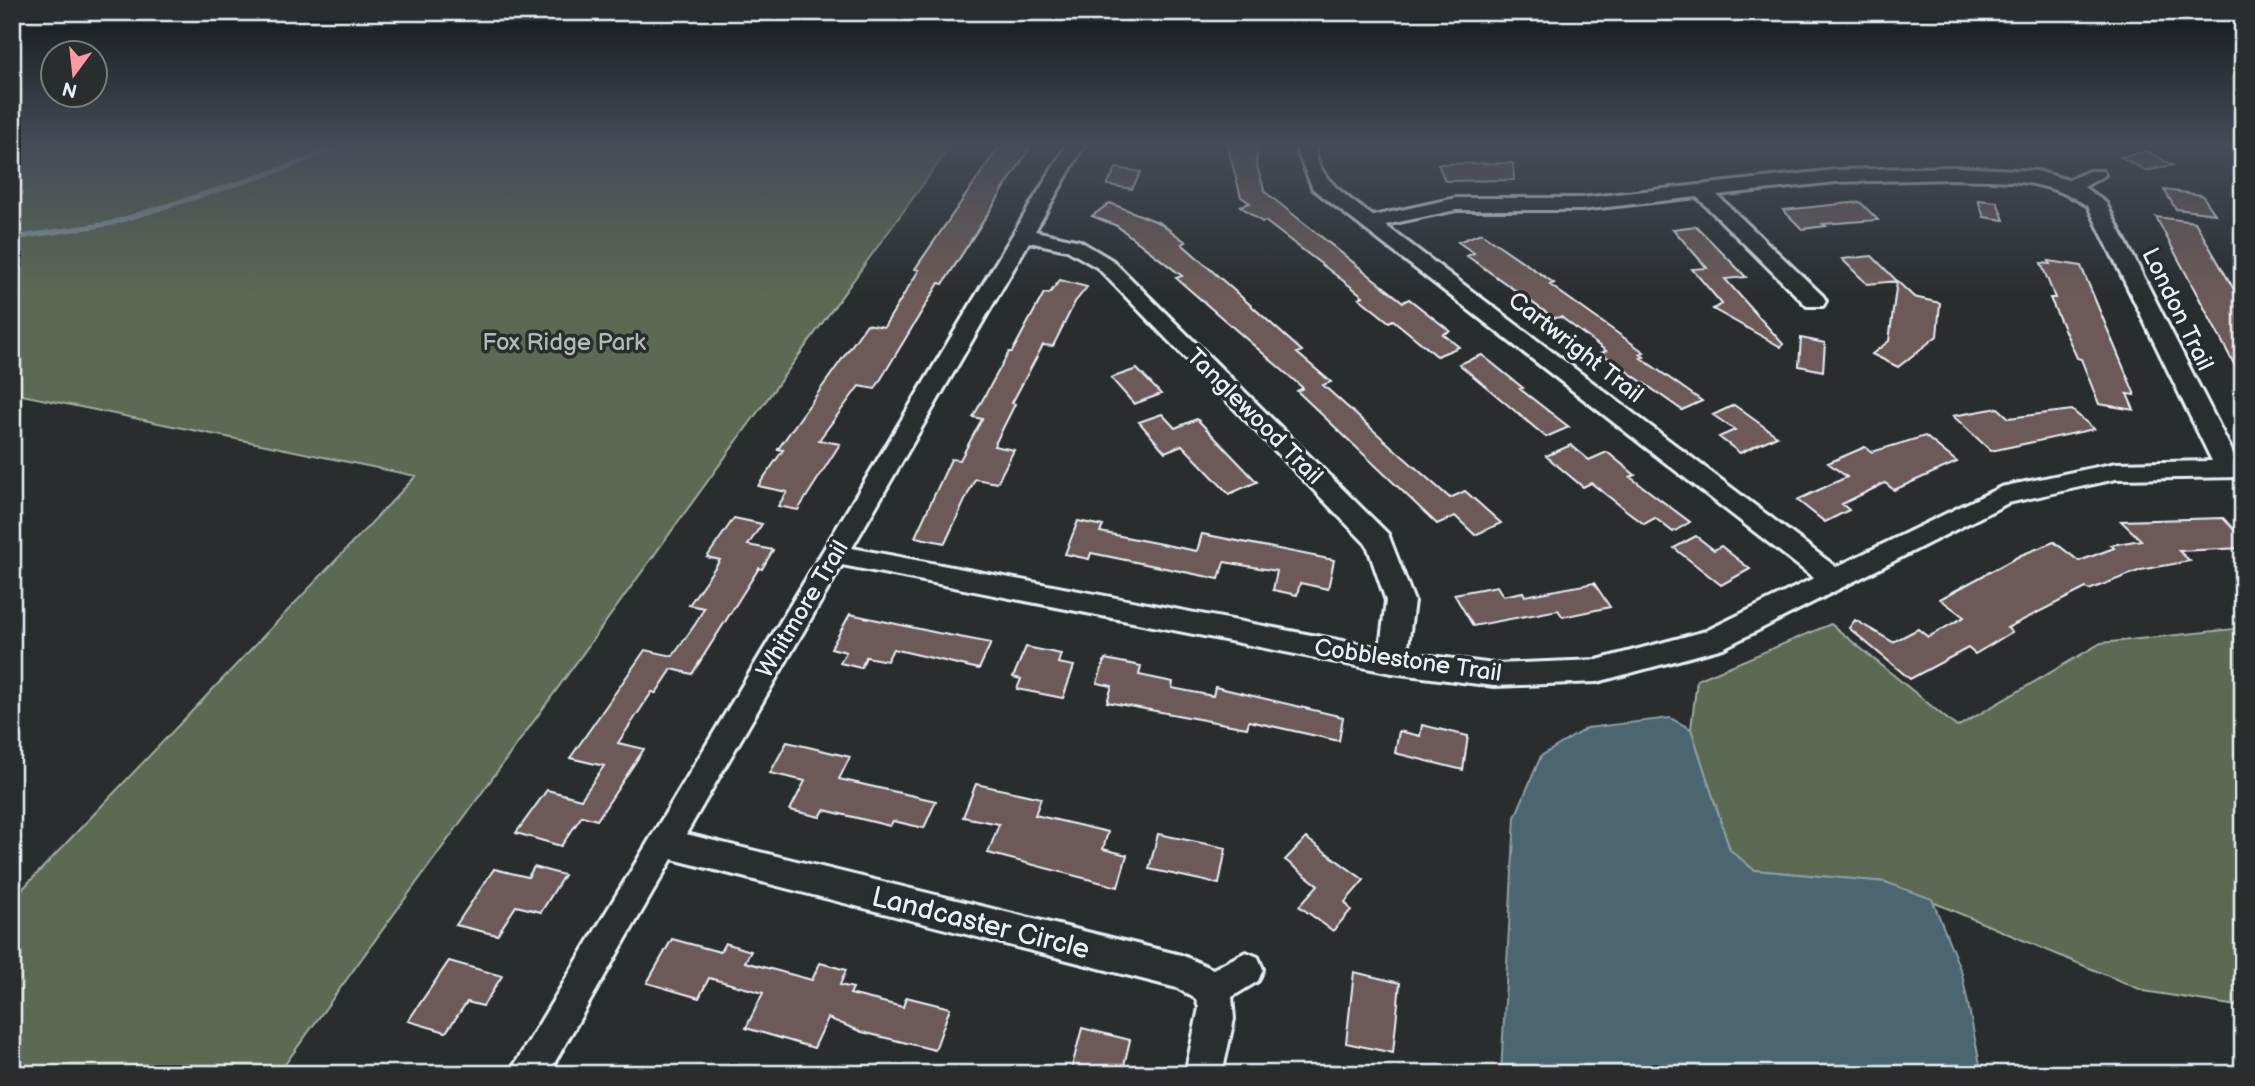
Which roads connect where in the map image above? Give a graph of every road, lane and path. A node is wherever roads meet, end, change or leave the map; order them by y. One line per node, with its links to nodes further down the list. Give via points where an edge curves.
1 (1047, 195): 7 (street, Whitmore Trail)
2 (1334, 195): 6 (street, Cartwright Trail)
3 (1676, 195): 6 (street, London Trail, via 1581,204 1457,204)
4 (1706, 195): 8 (street)
5 (2083, 195): 9 (street, London Trail, via 2096,203)
6 (1372, 222): 11 (street, Cartwright Trail)
7 (1024, 235): 10 (street, Whitmore Trail); 12 (street, Tanglewood Trail, via 1073,245 1105,264 1379,541 1400,601)
8 (1815, 301)
9 (2235, 469): 11 (street, Cobblestone Trail, via 2116,471 2001,496)
10 (835, 554): 12 (street, Cobblestone Trail); 13 (street, Whitmore Trail)
11 (1834, 579): 12 (street, Cobblestone Trail, via 1713,640 1597,671 1494,675)
12 (1392, 662)
13 (664, 843): 15 (street, Landcaster Circle, via 1181,972); 16 (street, Whitmore Trail)
14 (1246, 969): 15 (street)
15 (1211, 990): 17 (street, via 1216,1014)
16 (527, 1074)
17 (1203, 1074)

